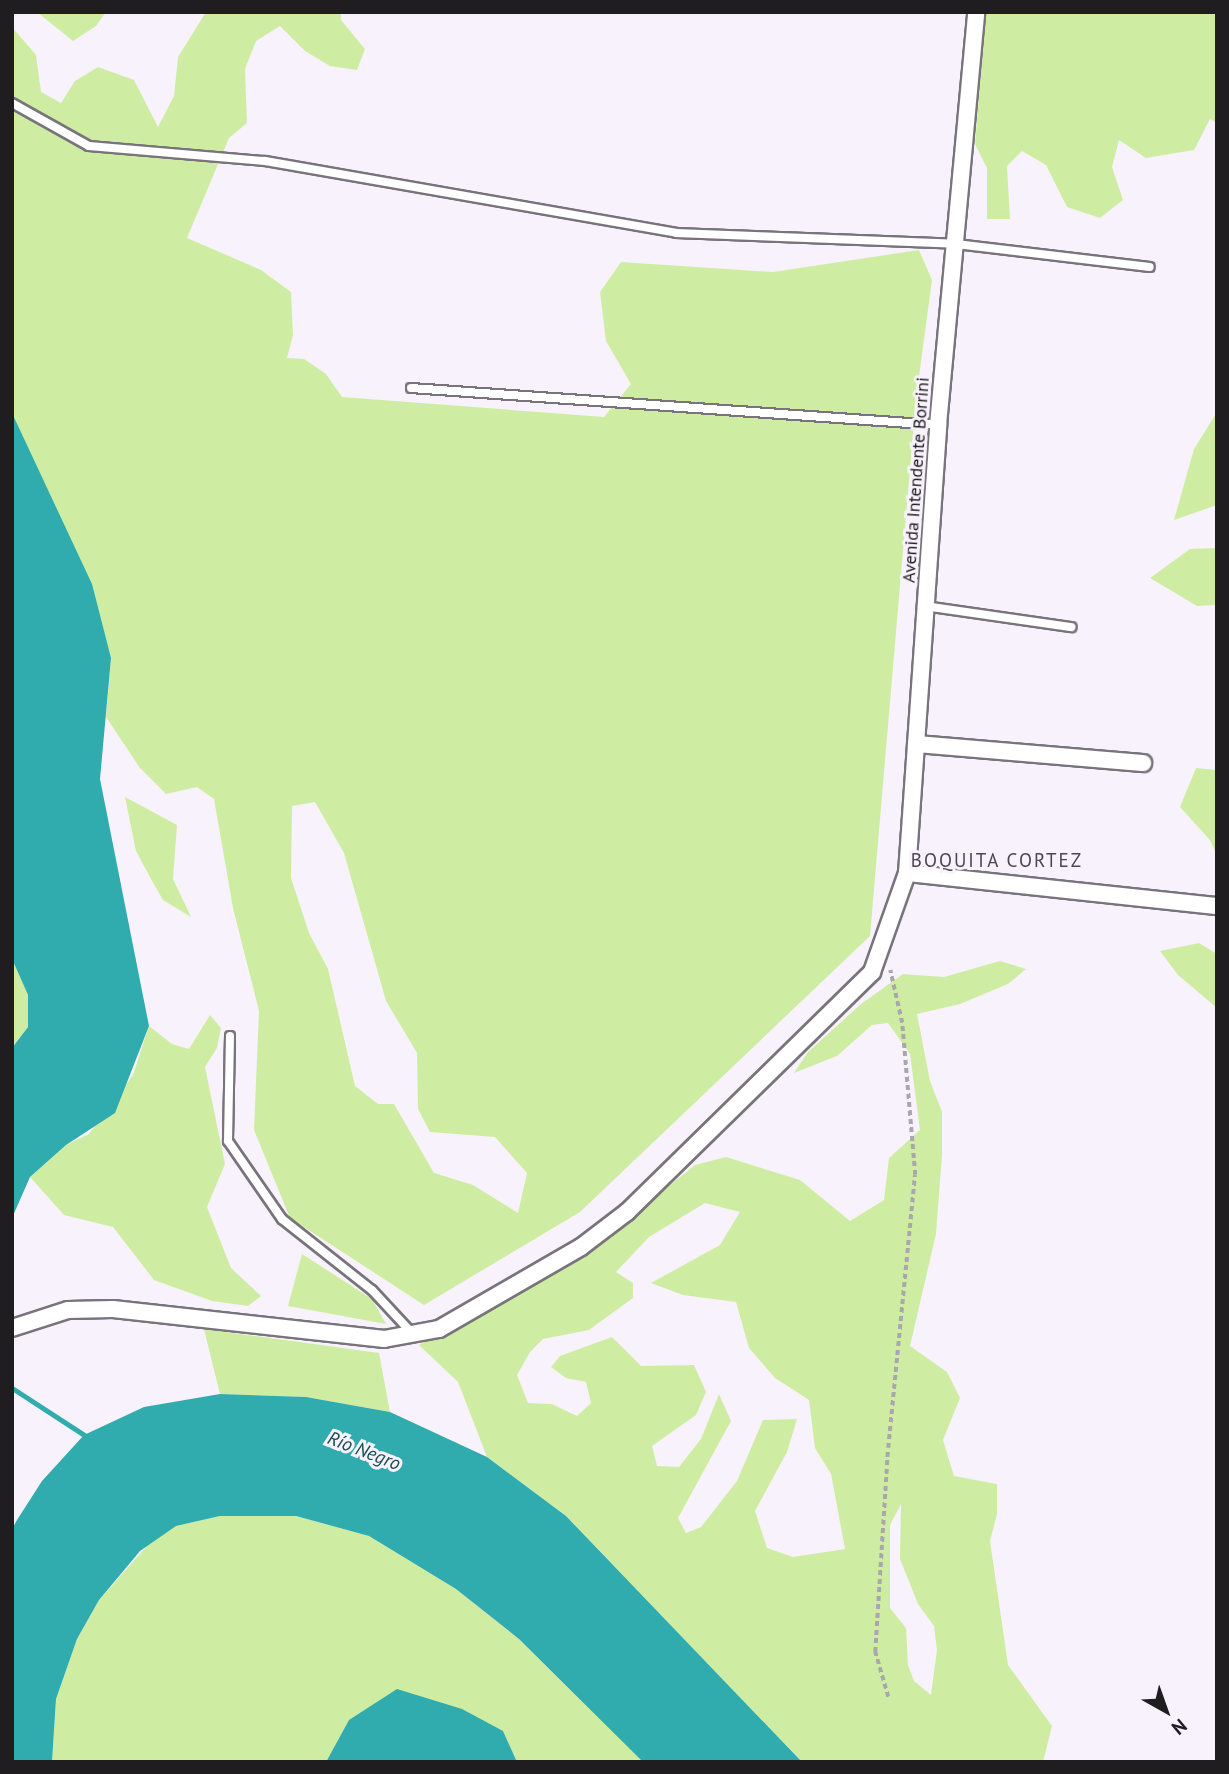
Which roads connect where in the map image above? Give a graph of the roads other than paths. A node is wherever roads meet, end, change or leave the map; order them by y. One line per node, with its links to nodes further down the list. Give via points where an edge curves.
1 (976, 12): 3 (street, Avenida Intendente Borrini)
2 (12, 103): 3 (lane, via 89,146 265,161 676,233)
3 (956, 244): 4 (lane); 6 (street, Avenida Intendente Borrini)
4 (1150, 267)
5 (411, 388): 6 (lane)
6 (938, 425): 7 (street, Avenida Intendente Borrini)
7 (925, 607): 8 (lane); 9 (street, Avenida Intendente Borrini)
8 (1071, 627)
9 (916, 744): 10 (street); 11 (street, Avenida Intendente Borrini)
10 (1143, 763)
11 (907, 873): 12 (street); 15 (street, Avenida Intendente Borrini, via 885,947 872,972 627,1212 580,1247 451,1322)
12 (1217, 906)
13 (230, 1036): 15 (lane, via 228,1141 282,1219 372,1290)
14 (12, 1328): 15 (street, Avenida Intendente Borrini, via 68,1310 113,1309 384,1339)
15 (414, 1335)

